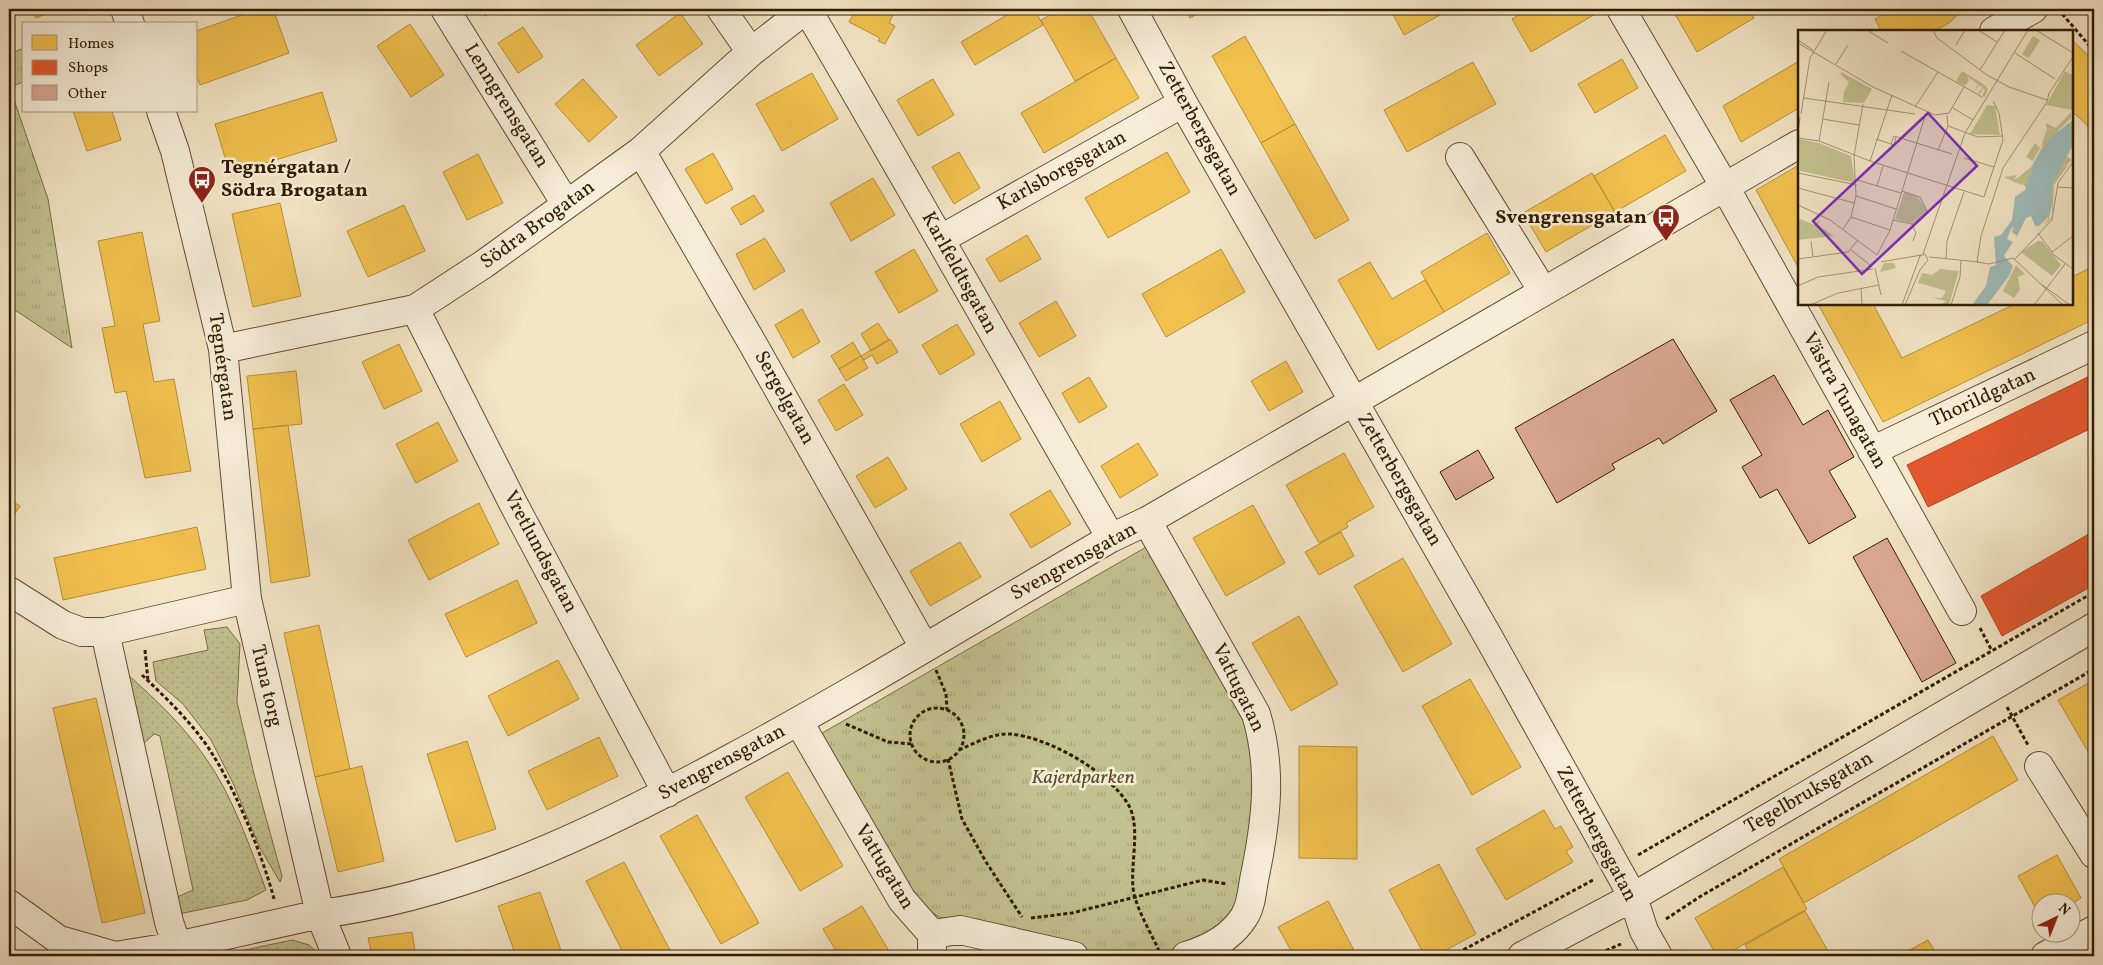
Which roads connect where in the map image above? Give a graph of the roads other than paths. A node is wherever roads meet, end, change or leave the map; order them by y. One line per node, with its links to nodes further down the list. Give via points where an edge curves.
1 (125, 9): 8 (street)
2 (446, 9): 17 (street, Lenngrensgatan)
3 (721, 9): 10 (street)
4 (807, 9): 10 (street, Södra Brogatan); 18 (street, Karlfeldtsgatan)
5 (1132, 9): 11 (street, Zetterbergsgatan)
6 (1620, 9): 16 (street, Västra Tunagatan)
7 (2033, 9): 9 (street)
8 (129, 22)
9 (1996, 30)
10 (751, 52): 14 (street, Södra Brogatan)
11 (1183, 103): 18 (street, Karlsborgsgatan); 23 (street, Zetterbergsgatan)
12 (161, 112): 22 (street, Tegnérgatan, via 176,151)
13 (1798, 145): 16 (street, Svengrensgatan)
14 (641, 151): 17 (street, Södra Brogatan); 32 (street, Sergelgatan)
15 (1460, 158): 19 (street)
16 (1725, 186): 19 (street, Svengrensgatan); 24 (street, Västra Tunagatan)
17 (566, 204): 20 (street, Södra Brogatan)
18 (941, 240): 26 (street, Karlfeldtsgatan)
19 (1543, 291): 23 (street, Svengrensgatan)
20 (415, 309): 22 (street, Södra Brogatan); 35 (street, Vretlundsgatan, via 513,503)
21 (2094, 345): 24 (street, Thorildgatan)
22 (223, 349): 28 (street, Tegnérgatan)
23 (1354, 400): 25 (street, Svengrensgatan); 37 (street, Zetterbergsgatan)
24 (1872, 451): 29 (street, Västra Tunagatan)
25 (1147, 521): 26 (street, Svengrensgatan); 46 (street, Vattugatan, via 1251,705 1264,741 1267,768 1262,840 1246,915 1229,935 1204,950)
26 (1111, 538): 32 (street, Svengrensgatan)
27 (9, 591): 31 (street, via 64,625)
28 (247, 599): 31 (street, via 142,623); 39 (street, Tuna torg)
29 (1962, 611)
30 (2094, 627): 37 (street, Tegelbruksgatan)
31 (105, 636): 43 (street, via 170,922)
32 (924, 647): 33 (street, Svengrensgatan)
33 (809, 716): 35 (street, Svengrensgatan); 41 (street, Vattugatan, via 902,900)
34 (2039, 766): 36 (street)
35 (667, 793): 39 (street, Svengrensgatan, via 540,854 438,890)
36 (2094, 854)
37 (1632, 898): 47 (street, Tegelbruksgatan); 48 (street, Zetterbergsgatan, via 1644,932)
38 (9, 904): 42 (street, Svengrensgatan)
39 (320, 914): 43 (street, Svengrensgatan); 44 (street, Tuna torg)
40 (2094, 930): 49 (street)
41 (932, 945): 45 (street, Vattugatan, via 960,930)
42 (72, 949): 43 (street, Svengrensgatan, via 115,956)
43 (172, 951)
44 (337, 956)
45 (1074, 956)
46 (1186, 956)
47 (1522, 956)
48 (1658, 956)
49 (2045, 956)

